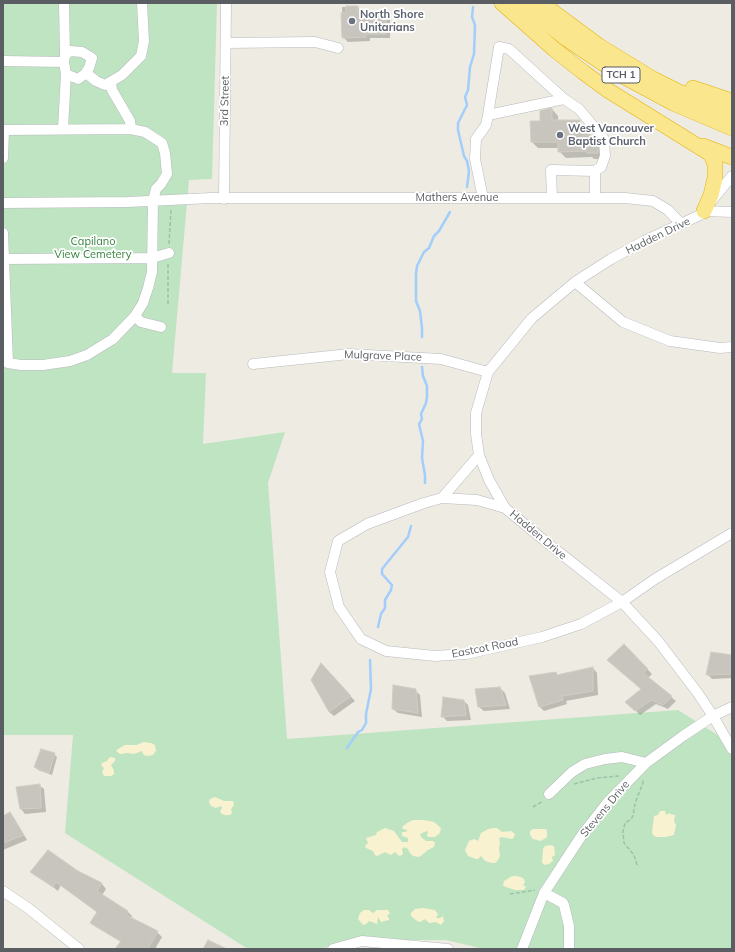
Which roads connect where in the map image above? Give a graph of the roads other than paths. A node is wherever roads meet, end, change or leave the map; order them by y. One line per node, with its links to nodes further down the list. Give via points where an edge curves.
1 (64, 3): 10 (street)
2 (142, 3): 14 (street, via 144,41 141,56)
3 (226, 3): 8 (street, 3rd Street)
4 (502, 3): 23 (highway, via 583,72)
5 (522, 3): 19 (highway, TCH 1, via 619,74 673,104)
6 (541, 3): 17 (highway, TCH 1, via 599,46 653,80)
7 (550, 3): 16 (highway, via 611,44 658,71)
8 (226, 43): 9 (street, via 315,42); 31 (street, 3rd Street)
9 (338, 48)
10 (64, 58): 11 (street); 12 (street, via 70,51 82,52 92,58); 13 (street)
11 (3, 61)
12 (86, 73): 13 (street, via 78,78); 14 (street, via 105,85)
13 (66, 74): 20 (street)
14 (111, 82): 21 (street, via 112,90 130,121)
15 (564, 99): 18 (street); 18 (street, via 509,49 499,47); 26 (street, via 579,109 604,139 605,156 601,167)
16 (732, 102)
17 (732, 113)
18 (488, 115): 28 (street, via 486,126 476,139 475,159)
19 (732, 128)
20 (63, 129): 21 (street); 22 (street)
21 (131, 129): 32 (street, via 145,132 162,143 167,174 156,189)
22 (3, 130): 25 (street)
23 (677, 133): 24 (highway); 34 (highway, via 709,152 715,164 714,187)
24 (732, 157)
25 (3, 158)
26 (595, 171): 29 (street, via 552,170); 30 (street)
27 (732, 176): 34 (street)
28 (483, 198): 29 (street, Mathers Avenue); 31 (street, Mathers Avenue)
29 (552, 198): 30 (street, Mathers Avenue)
30 (594, 198): 36 (street, Mathers Avenue, via 653,201 668,210)
31 (224, 199): 32 (street, Mathers Avenue)
32 (153, 201): 33 (street, Mathers Avenue); 39 (street)
33 (3, 203)
34 (704, 211): 35 (street); 36 (street, Hadden Drive)
35 (732, 212)
36 (681, 224): 41 (street, Hadden Drive, via 637,245)
37 (3, 233): 40 (street)
38 (168, 253): 39 (street)
39 (152, 258): 40 (street); 42 (street, via 148,288)
40 (4, 259): 42 (street, via 8,363 43,365 70,361 87,355 113,339)
41 (575, 282): 44 (street, via 623,322 670,340 720,348); 46 (street, Hadden Drive, via 532,318)
42 (135, 316): 43 (street, via 141,322)
43 (161, 327)
44 (732, 347)
45 (253, 364): 46 (street, Mulgrave Place, via 349,354 441,359)
46 (488, 372): 47 (street, Hadden Drive, via 476,413)
47 (479, 455): 48 (street); 49 (street, Hadden Drive, via 489,480)
48 (442, 498): 49 (street, Eastcot Road, via 477,500); 51 (street, Eastcot Road, via 367,524 338,541 330,572 340,607 361,639 386,651 435,656 466,654 542,637 581,624)
49 (505, 508): 51 (street, Hadden Drive)
50 (732, 533): 51 (street, Eastcot Road, via 654,578)
51 (622, 602): 53 (street, Hadden Drive, via 658,642)
52 (732, 707): 53 (street, Stevens Drive)
53 (713, 716): 54 (street, Hadden Drive); 55 (street, Stevens Drive)
54 (732, 749)
55 (646, 763): 56 (street, via 622,757 585,764 572,772); 59 (street, Stevens Drive, via 607,803 582,835 544,894)
56 (548, 797)
57 (3, 891): 60 (street)
58 (550, 896): 63 (street, via 564,905 569,926)
59 (522, 948)
60 (79, 949)
61 (333, 949): 62 (street, via 362,942)
62 (448, 949)
63 (569, 949)

